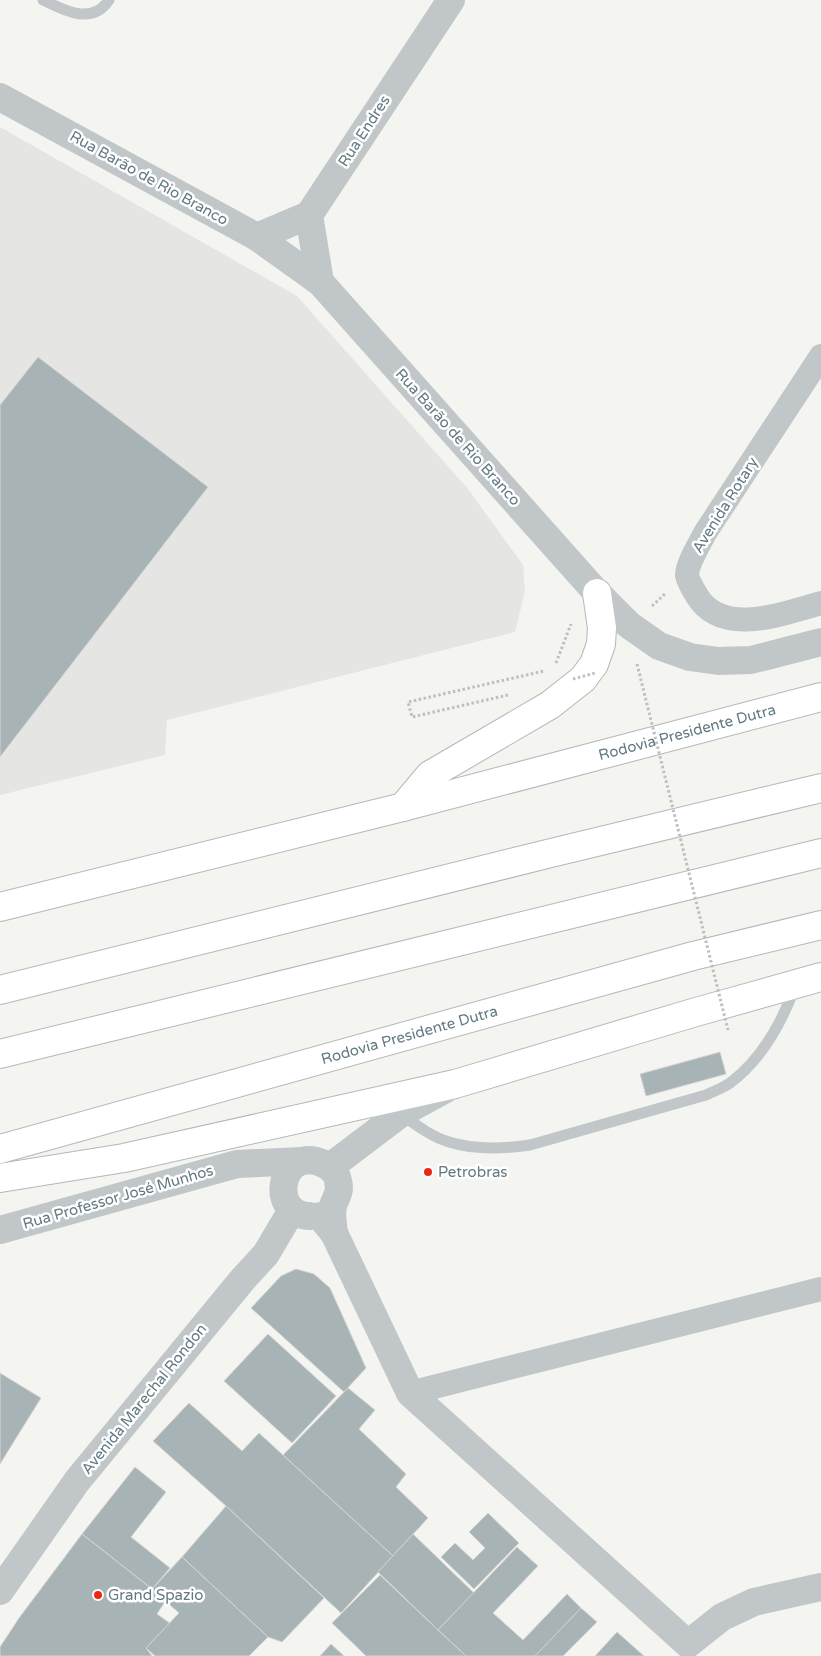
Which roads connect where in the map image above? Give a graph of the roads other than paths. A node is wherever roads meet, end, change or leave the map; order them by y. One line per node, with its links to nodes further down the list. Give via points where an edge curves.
1 (43, 0): 2 (lane, via 84,15 106,5)
2 (109, 0)
3 (451, 0): 5 (street, Rua Endres)
4 (0, 97): 6 (street, Rua Barão de Rio Branco)
5 (308, 215): 6 (street); 7 (street)
6 (257, 237): 7 (street, Rua Barão de Rio Branco)
7 (320, 282): 9 (street, Rua Barão de Rio Branco)
8 (821, 356): 10 (street, Avenida Rotary, via 705,533 687,575 703,605 716,614 735,619 757,620)
9 (597, 593): 11 (street, Rua Barão de Rio Branco, via 629,625 659,646 690,657 718,661 751,660); 14 (highway, via 601,644 594,664 583,679 550,705 430,775)
10 (821, 603)
11 (821, 642)
12 (821, 697): 14 (highway, Rodovia Presidente Dutra)
13 (821, 788): 19 (highway)
14 (403, 807): 16 (highway, Rodovia Presidente Dutra)
15 (821, 853): 20 (highway)
16 (0, 907)
17 (821, 925): 23 (highway, Rodovia Presidente Dutra, via 694,956)
18 (809, 980): 21 (highway); 22 (lane, via 787,1006 747,1068 730,1083 706,1095 530,1145 504,1149 448,1142)
19 (0, 990)
20 (0, 1054)
21 (455, 1084): 22 (street); 27 (highway, via 124,1158)
22 (400, 1114): 26 (street)
23 (0, 1149)
24 (302, 1161): 25 (street, Rua Professor José Munhos); 26 (street, via 316,1160); 28 (street, via 289,1170)
25 (237, 1164): 28 (street); 31 (street, Rua Professor José Munhos)
26 (330, 1167): 30 (street, via 338,1179 339,1194)
27 (0, 1178)
28 (282, 1183): 29 (street, via 284,1198)
29 (292, 1210): 30 (street, via 306,1217); 35 (street, Avenida Marechal Rondon, via 266,1254 78,1481)
30 (329, 1219): 33 (street)
31 (0, 1230)
32 (821, 1289): 33 (street)
33 (410, 1393): 36 (street)
34 (821, 1587): 36 (street, via 754,1602 722,1617)
35 (0, 1591)
36 (684, 1650)

